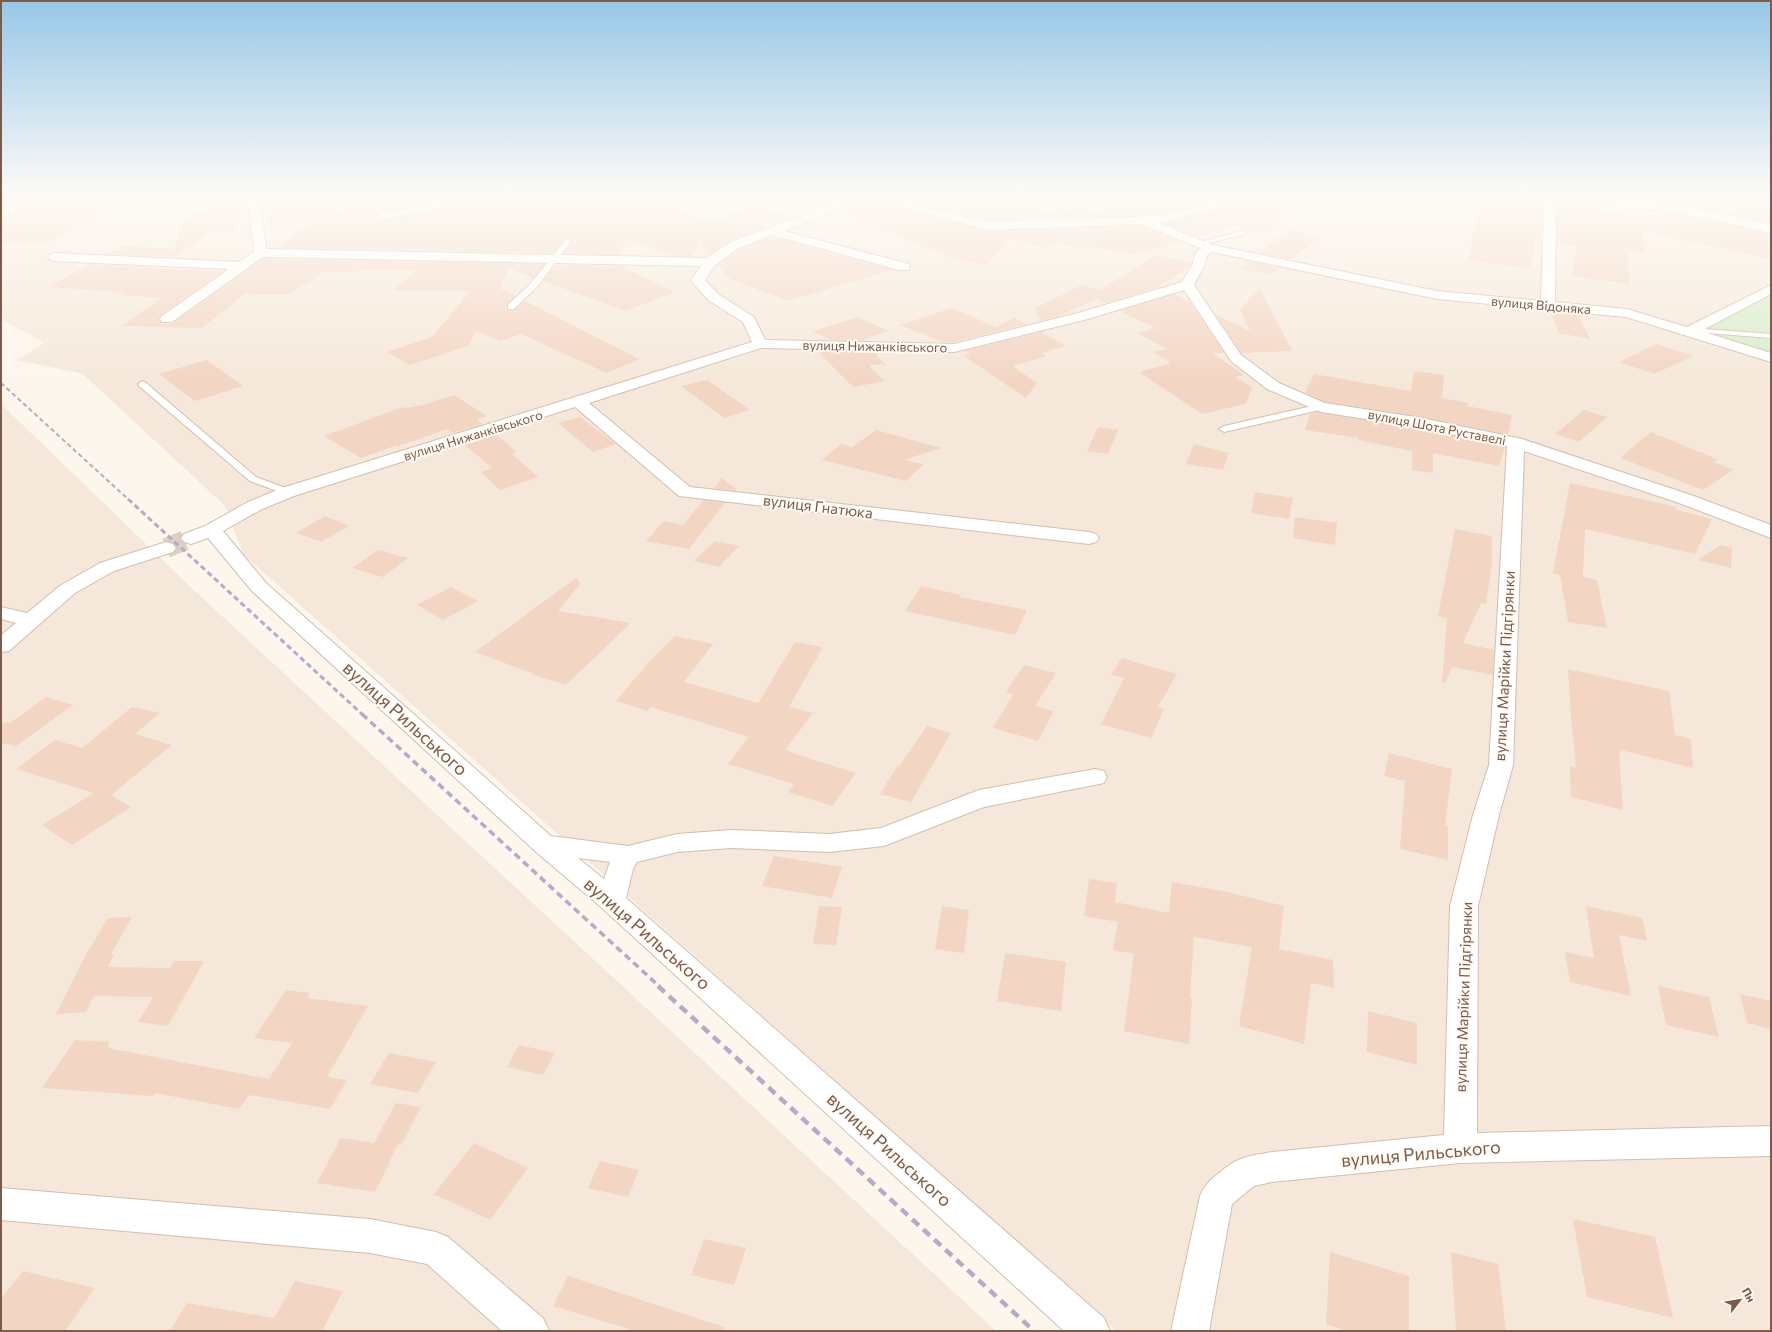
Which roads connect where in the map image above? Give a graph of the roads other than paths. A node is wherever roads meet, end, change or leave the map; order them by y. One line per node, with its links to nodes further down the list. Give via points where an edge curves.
1 (99, 259): 11 (street)
2 (251, 259): 11 (street)
3 (555, 259): 16 (lane)
4 (563, 259): 10 (street)
5 (714, 259): 10 (street)
6 (875, 259): 12 (street)
7 (1200, 259): 13 (street)
8 (1267, 259): 15 (street, вулиця Відоняка, via 1437,295)
9 (1549, 259): 15 (street)
10 (710, 262): 22 (street, via 698,280 713,298 749,320)
11 (240, 266): 17 (street)
12 (904, 267)
13 (1187, 285): 22 (street, вулиця Нижанківського, via 1083,316 954,348); 26 (street, вулиця Шота Руставелі, via 1236,358 1273,386)
14 (1771, 289): 18 (street)
15 (1548, 305): 18 (street, вулиця Відоняка, via 1627,313)
16 (511, 308)
17 (167, 319)
18 (1692, 331): 19 (lane); 20 (street, вулиця Відоняка)
19 (1771, 336)
20 (1710, 339): 21 (lane); 23 (street, вулиця Відоняка)
21 (1771, 343)
22 (760, 344): 25 (street, вулиця Нижанківського)
23 (1771, 358)
24 (142, 384): 29 (lane, via 253,480)
25 (578, 402): 29 (street, вулиця Нижанківського); 32 (street, вулиця Гнатюка, via 685,492)
26 (1321, 407): 27 (lane); 28 (street, вулиця Шота Руставелі, via 1422,423)
27 (1224, 429)
28 (1516, 443): 30 (street, вулиця Шота Руставелі); 42 (street, вулиця Марійки Підгірянки, via 1501,765 1464,906)
29 (288, 492): 31 (street, вулиця Нижанківського, via 254,506)
30 (1771, 532)
31 (202, 534): 38 (street, вулиця Рильського)
32 (1089, 538)
33 (166, 548): 35 (street, via 107,567 68,589)
34 (1, 613): 35 (street)
35 (31, 620): 36 (street)
36 (1, 646)
37 (1095, 777): 39 (street, via 979,799 884,838 829,843 731,839 677,843)
38 (544, 844): 39 (street); 40 (street, вулиця Рильського)
39 (628, 855): 40 (street, via 620,868)
40 (612, 901): 45 (street, вулиця Рильського)
41 (1771, 1140): 42 (street, вулиця Рильського)
42 (1460, 1148): 46 (street, вулиця Рильського, via 1245,1172 1218,1196)
43 (1, 1204): 44 (street, via 370,1236 436,1249)
44 (530, 1331)
45 (1091, 1331)
46 (1190, 1331)

